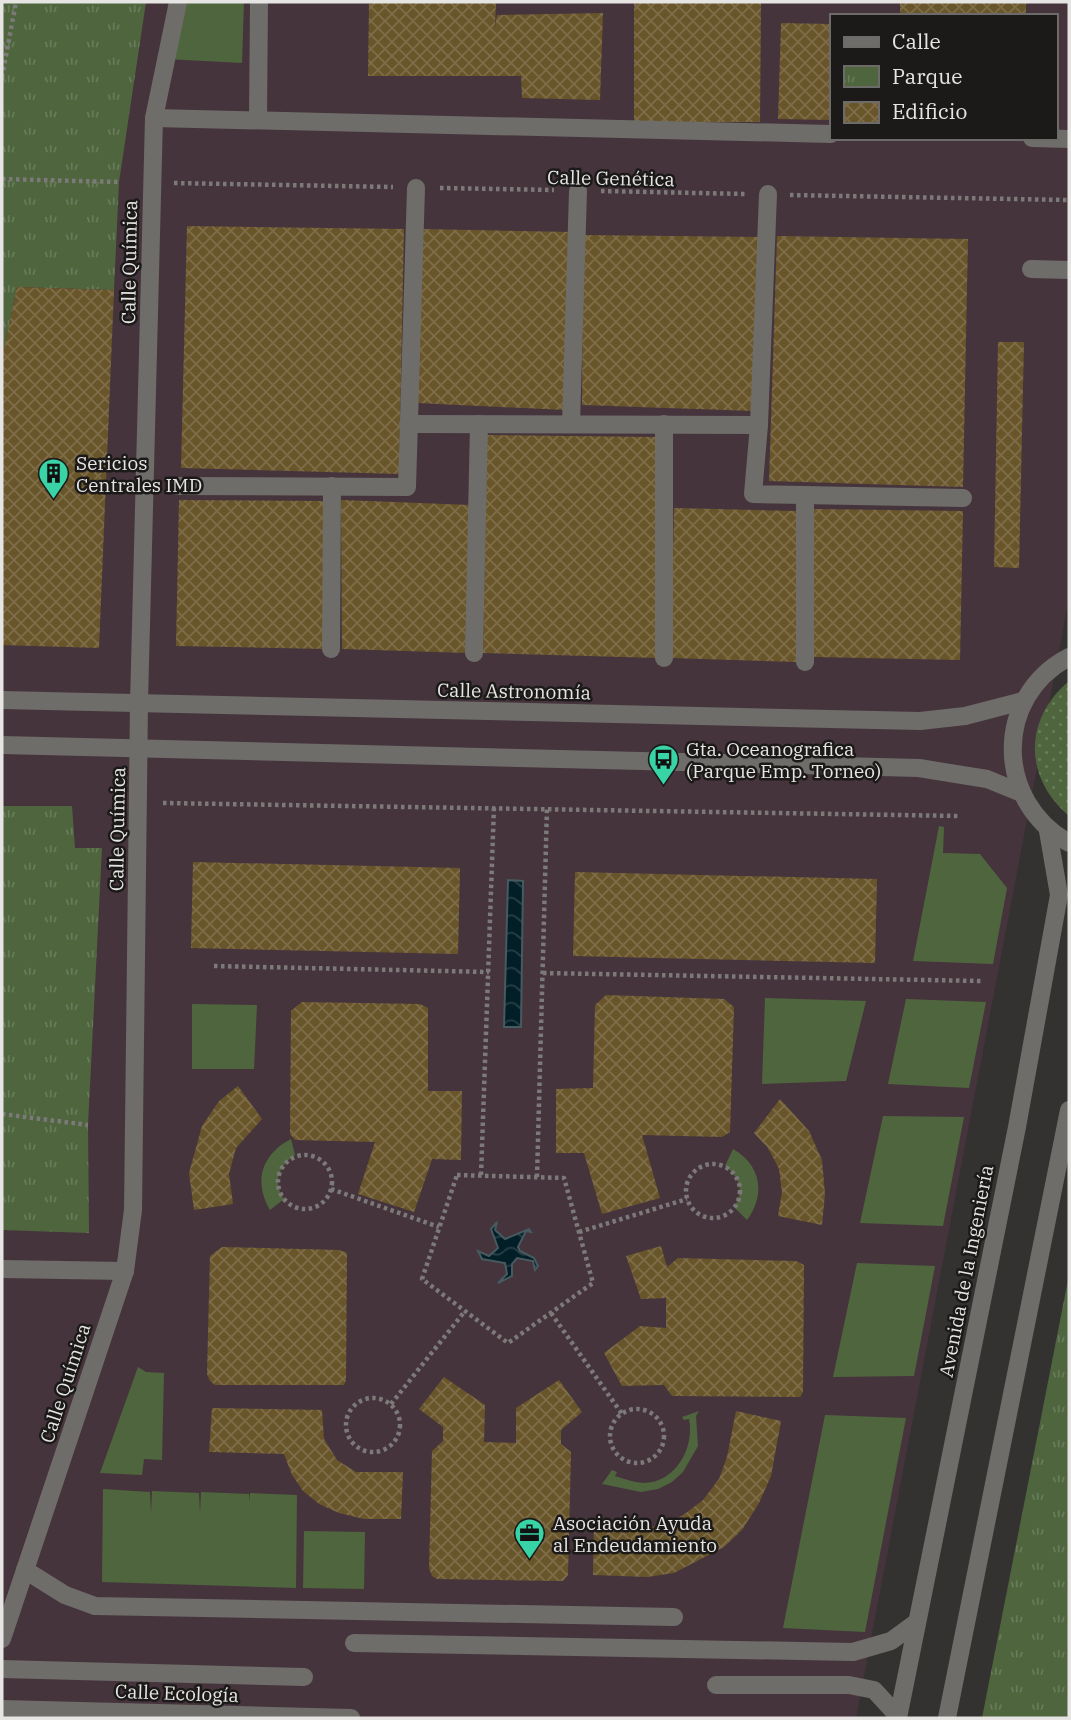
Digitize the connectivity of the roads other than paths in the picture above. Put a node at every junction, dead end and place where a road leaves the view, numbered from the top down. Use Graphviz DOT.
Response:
graph roads {
  1 [pos="178,2"];
  2 [pos="259,2"];
  3 [pos="154,118"];
  4 [pos="258,120"];
  5 [pos="830,134"];
  6 [pos="416,188"];
  7 [pos="579,191"];
  8 [pos="768,194"];
  9 [pos="1031,269"];
  10 [pos="1069,270"];
  11 [pos="408,424"];
  12 [pos="480,424"];
  13 [pos="571,424"];
  14 [pos="664,424"];
  15 [pos="759,425"];
  16 [pos="176,486"];
  17 [pos="332,486"];
  18 [pos="805,495"];
  19 [pos="963,498"];
  20 [pos="331,649"];
  21 [pos="474,653"];
  22 [pos="1069,657"];
  23 [pos="664,658"];
  24 [pos="805,662"];
  25 [pos="2,700"];
  26 [pos="1023,701"];
  27 [pos="139,703"];
  28 [pos="2,745"];
  29 [pos="139,747"];
  30 [pos="1020,792"];
  31 [pos="1048,831"];
  32 [pos="1069,843"];
  33 [pos="1069,1110"];
  34 [pos="2,1269"];
  35 [pos="125,1271"];
  36 [pos="25,1570"];
  37 [pos="674,1617"];
  38 [pos="917,1622"];
  39 [pos="2,1639"];
  40 [pos="354,1643"];
  41 [pos="2,1669"];
  42 [pos="304,1677"];
  43 [pos="716,1685"];
  44 [pos="2,1709"];
  45 [pos="898,1717"];
  46 [pos="351,1718"];
  47 [pos="947,1718"];
  1 -- 3 [label="street, Calle Química"];
  2 -- 4 [label="street"];
  3 -- 4 [label="street"];
  3 -- 27 [label="street, Calle Química"];
  4 -- 5 [label="street"];
  6 -- 11 [label="street"];
  7 -- 13 [label="street"];
  8 -- 15 [label="street"];
  9 -- 10 [label="street"];
  11 -- 12 [label="street"];
  11 -- 17 [label="street"];
  12 -- 13 [label="street"];
  12 -- 21 [label="street"];
  13 -- 14 [label="street"];
  14 -- 15 [label="street"];
  14 -- 23 [label="street"];
  15 -- 18 [label="street"];
  16 -- 17 [label="street"];
  17 -- 20 [label="street"];
  18 -- 19 [label="street"];
  18 -- 24 [label="street"];
  22 -- 26 [label="street"];
  25 -- 27 [label="street, Calle Astronomía"];
  26 -- 27 [label="street, Calle Astronomía"];
  26 -- 30 [label="street"];
  27 -- 29 [label="street, Calle Química"];
  28 -- 29 [label="street"];
  29 -- 30 [label="street"];
  29 -- 35 [label="street, Calle Química"];
  30 -- 31 [label="street"];
  31 -- 32 [label="street"];
  31 -- 38 [label="street, Avenida de la Ingeniería"];
  33 -- 47 [label="street"];
  34 -- 35 [label="street"];
  35 -- 36 [label="street, Calle Química"];
  36 -- 37 [label="street"];
  36 -- 39 [label="street, Calle Química"];
  38 -- 40 [label="street"];
  38 -- 45 [label="street, Avenida de la Ingeniería"];
  41 -- 42 [label="street"];
  43 -- 45 [label="street"];
  44 -- 46 [label="street, Calle Ecología"];
}
